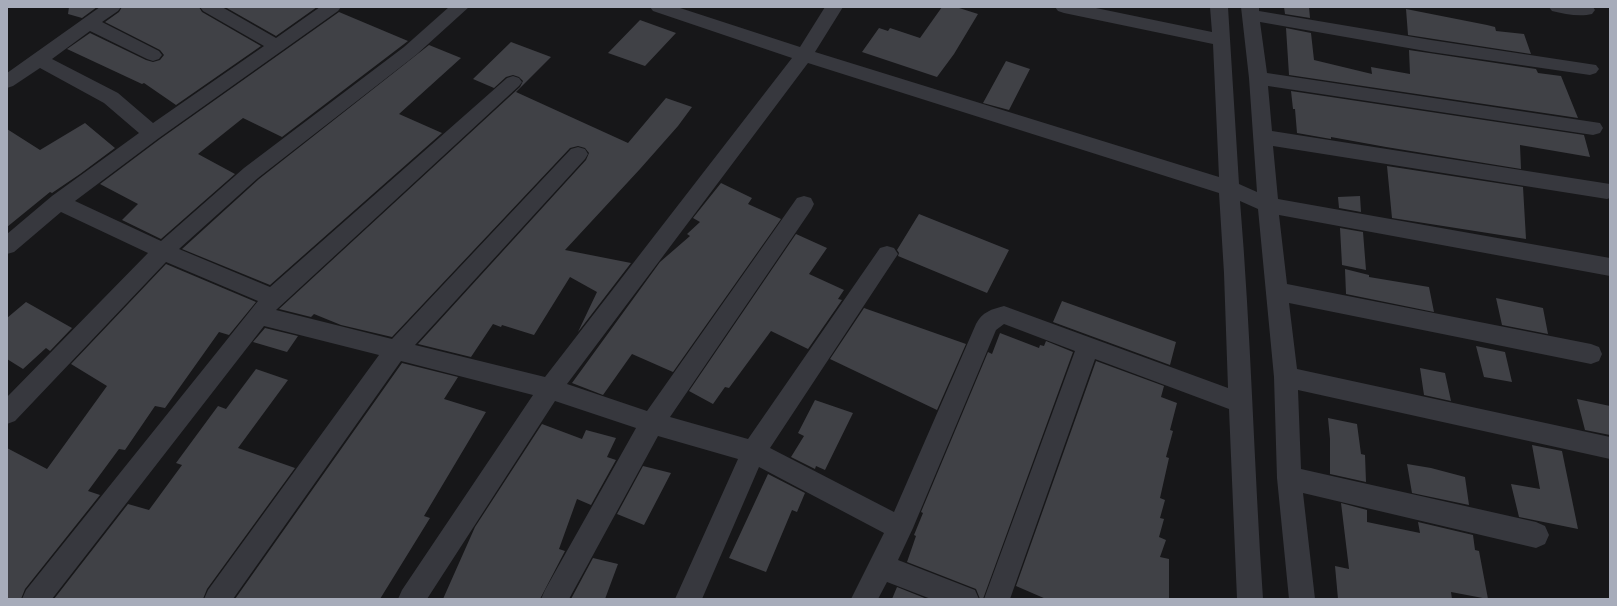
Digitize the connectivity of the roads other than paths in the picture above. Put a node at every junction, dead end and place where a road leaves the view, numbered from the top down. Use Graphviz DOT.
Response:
graph roads {
  1 [pos="112,7"];
  2 [pos="209,7"];
  3 [pos="332,7"];
  4 [pos="460,7"];
  5 [pos="659,7"];
  6 [pos="834,7"];
  7 [pos="1064,7"];
  8 [pos="1219,7"];
  9 [pos="1558,7"];
  10 [pos="1586,10"];
  11 [pos="1250,11"];
  12 [pos="89,23"];
  13 [pos="1221,40"];
  14 [pos="276,46"];
  15 [pos="804,55"];
  16 [pos="153,56"];
  17 [pos="38,59"];
  18 [pos="1590,69"];
  19 [pos="1258,78"];
  20 [pos="7,82"];
  21 [pos="514,82"];
  22 [pos="1593,128"];
  23 [pos="152,133"];
  24 [pos="1263,137"];
  25 [pos="578,154"];
  26 [pos="1229,188"];
  27 [pos="1607,191"];
  28 [pos="59,202"];
  29 [pos="804,204"];
  30 [pos="1268,205"];
  31 [pos="7,246"];
  32 [pos="163,250"];
  33 [pos="887,254"];
  34 [pos="1610,267"];
  35 [pos="1276,291"];
  36 [pos="266,306"];
  37 [pos="1088,347"];
  38 [pos="396,350"];
  39 [pos="1591,354"];
  40 [pos="1286,377"];
  41 [pos="550,389"];
  42 [pos="1241,403"];
  43 [pos="7,413"];
  44 [pos="652,423"];
  45 [pos="1610,448"];
  46 [pos="753,452"];
  47 [pos="1289,478"];
  48 [pos="900,528"];
  49 [pos="1536,535"];
  50 [pos="880,566"];
  51 [pos="35,599"];
  52 [pos="217,599"];
  53 [pos="411,599"];
  54 [pos="554,599"];
  55 [pos="688,599"];
  56 [pos="864,599"];
  57 [pos="966,599"];
  58 [pos="997,599"];
  59 [pos="1250,599"];
  60 [pos="1302,599"];
  1 -- 12 [label="street"];
  2 -- 14 [label="street"];
  3 -- 14 [label="street"];
  4 -- 32 [label="street"];
  5 -- 15 [label="street"];
  6 -- 15 [label="street"];
  7 -- 13 [label="street"];
  8 -- 13 [label="street"];
  9 -- 10 [label="street"];
  11 -- 18 [label="street"];
  11 -- 19 [label="street"];
  12 -- 16 [label="street"];
  12 -- 17 [label="street"];
  13 -- 26 [label="street"];
  14 -- 23 [label="street"];
  15 -- 26 [label="street"];
  15 -- 41 [label="street"];
  17 -- 20 [label="street"];
  17 -- 23 [label="street"];
  19 -- 22 [label="street"];
  19 -- 24 [label="street"];
  21 -- 36 [label="street"];
  23 -- 28 [label="street"];
  24 -- 27 [label="street"];
  24 -- 30 [label="street"];
  25 -- 38 [label="street"];
  26 -- 30 [label="street"];
  26 -- 42 [label="street"];
  28 -- 31 [label="street"];
  28 -- 32 [label="street"];
  29 -- 44 [label="street"];
  30 -- 34 [label="street"];
  30 -- 35 [label="street"];
  32 -- 36 [label="street"];
  32 -- 43 [label="street"];
  33 -- 46 [label="street"];
  35 -- 39 [label="street"];
  35 -- 40 [label="street"];
  36 -- 38 [label="street"];
  36 -- 51 [label="street"];
  37 -- 42 [label="street"];
  37 -- 48 [label="street"];
  37 -- 58 [label="street"];
  38 -- 41 [label="street"];
  38 -- 52 [label="street"];
  40 -- 45 [label="street"];
  40 -- 47 [label="street"];
  41 -- 44 [label="street"];
  41 -- 53 [label="street"];
  42 -- 59 [label="street"];
  44 -- 46 [label="street"];
  44 -- 54 [label="street"];
  46 -- 48 [label="street"];
  46 -- 55 [label="street"];
  47 -- 49 [label="street"];
  47 -- 60 [label="street"];
  48 -- 50 [label="street"];
  50 -- 56 [label="street"];
  50 -- 57 [label="street"];
}
